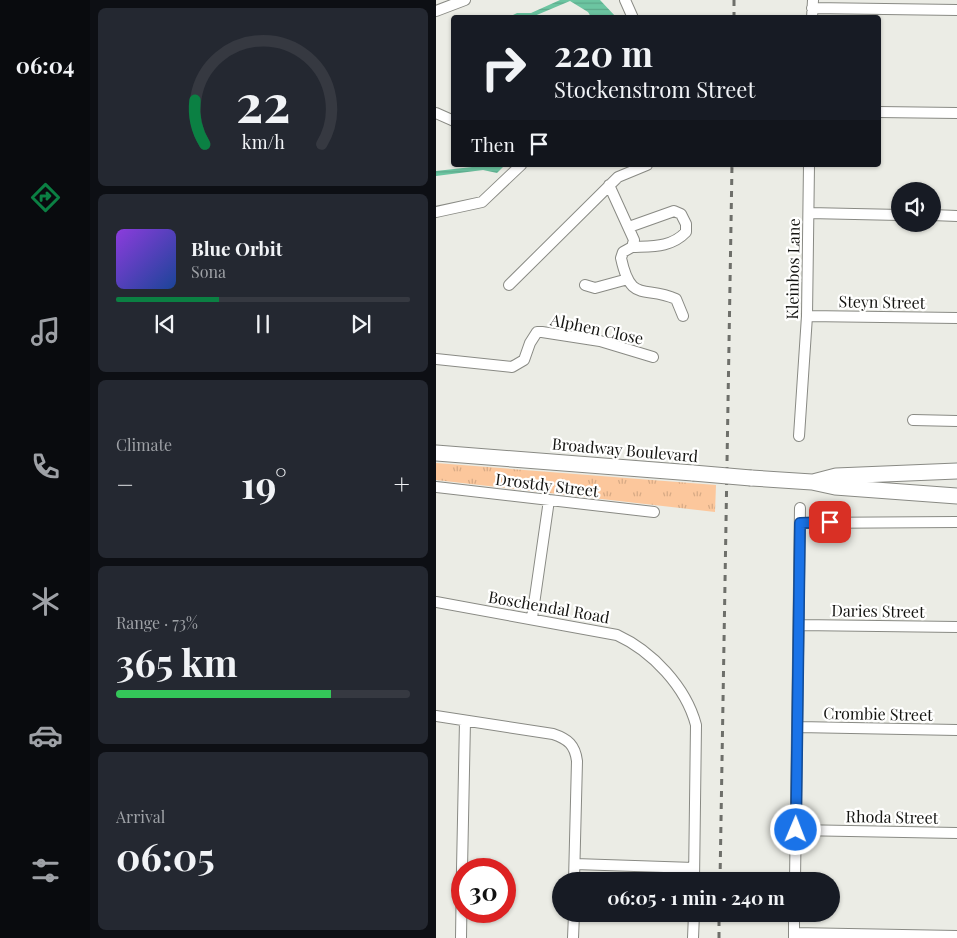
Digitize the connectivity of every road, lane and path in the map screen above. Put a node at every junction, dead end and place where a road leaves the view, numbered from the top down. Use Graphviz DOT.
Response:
graph roads {
  1 [pos="465,0"];
  2 [pos="625,0"];
  3 [pos="812,8"];
  4 [pos="957,10"];
  5 [pos="436,11"];
  6 [pos="632,15"];
  7 [pos="881,112"];
  8 [pos="436,113"];
  9 [pos="957,113"];
  10 [pos="451,120"];
  11 [pos="519,167"];
  12 [pos="642,167"];
  13 [pos="810,167"];
  14 [pos="610,185"];
  15 [pos="436,212"];
  16 [pos="809,213"];
  17 [pos="891,215"];
  18 [pos="941,215"];
  19 [pos="957,216"];
  20 [pos="629,227"];
  21 [pos="632,247"];
  22 [pos="628,279"];
  23 [pos="509,285"];
  24 [pos="585,285"];
  25 [pos="683,316"];
  26 [pos="807,316"];
  27 [pos="957,318"];
  28 [pos="653,357"];
  29 [pos="436,359"];
  30 [pos="913,420"];
  31 [pos="957,421"];
  32 [pos="799,436"];
  33 [pos="436,453"];
  34 [pos="957,471"];
  35 [pos="812,482"];
  36 [pos="436,487"];
  37 [pos="957,496"];
  38 [pos="549,500"];
  39 [pos="800,508"];
  40 [pos="654,512"];
  41 [pos="957,522"];
  42 [pos="800,523"];
  43 [pos="436,602"];
  44 [pos="532,618"];
  45 [pos="799,625"];
  46 [pos="957,627"];
  47 [pos="436,716"];
  48 [pos="465,721"];
  49 [pos="798,727"];
  50 [pos="957,730"];
  51 [pos="796,830"];
  52 [pos="957,833"];
  53 [pos="462,858"];
  54 [pos="575,864"];
  55 [pos="694,868"];
  56 [pos="575,872"];
  57 [pos="694,872"];
  58 [pos="795,872"];
  59 [pos="574,922"];
  60 [pos="694,922"];
  61 [pos="794,922"];
  62 [pos="461,923"];
  63 [pos="794,936"];
  64 [pos="957,936"];
  65 [pos="461,938"];
  66 [pos="573,938"];
  67 [pos="693,938"];
  1 -- 5 [label="street"];
  2 -- 6 [label="street"];
  3 -- 4 [label="street"];
  7 -- 9 [label="street"];
  8 -- 10 [label="street"];
  11 -- 15 [label="street"];
  12 -- 14 [label="street"];
  13 -- 16 [label="street, Kleinbos Lane"];
  14 -- 20 [label="street"];
  14 -- 23 [label="street"];
  16 -- 17 [label="street"];
  16 -- 26 [label="street, Kleinbos Lane"];
  18 -- 19 [label="street"];
  20 -- 21 [label="street"];
  20 -- 21 [label="street"];
  21 -- 22 [label="street"];
  22 -- 24 [label="street"];
  22 -- 25 [label="street"];
  26 -- 27 [label="street, Steyn Street"];
  26 -- 32 [label="street, Kleinbos Lane"];
  28 -- 29 [label="street, Alphen Close"];
  30 -- 31 [label="street"];
  33 -- 35 [label="main road, Broadway Boulevard, bridge"];
  34 -- 35 [label="main road, Broadway Boulevard"];
  35 -- 37 [label="main road, Broadway Boulevard"];
  36 -- 38 [label="street, Drostdy Street"];
  38 -- 40 [label="street, Drostdy Street"];
  38 -- 44 [label="street"];
  39 -- 42 [label="street"];
  41 -- 42 [label="street"];
  42 -- 45 [label="street"];
  43 -- 44 [label="street, Boschendal Road"];
  44 -- 55 [label="street, Boschendal Road"];
  45 -- 46 [label="street, Daries Street"];
  45 -- 49 [label="street"];
  47 -- 48 [label="street"];
  48 -- 53 [label="street"];
  48 -- 54 [label="street"];
  49 -- 50 [label="street, Crombie Street"];
  49 -- 51 [label="street"];
  51 -- 52 [label="street, Rhoda Street"];
  51 -- 58 [label="street"];
  54 -- 55 [label="street"];
  54 -- 56 [label="street"];
  55 -- 57 [label="street, Boschendal Road"];
  59 -- 66 [label="street"];
  60 -- 67 [label="street"];
  61 -- 63 [label="street"];
  62 -- 65 [label="street"];
  63 -- 64 [label="street"];
}
